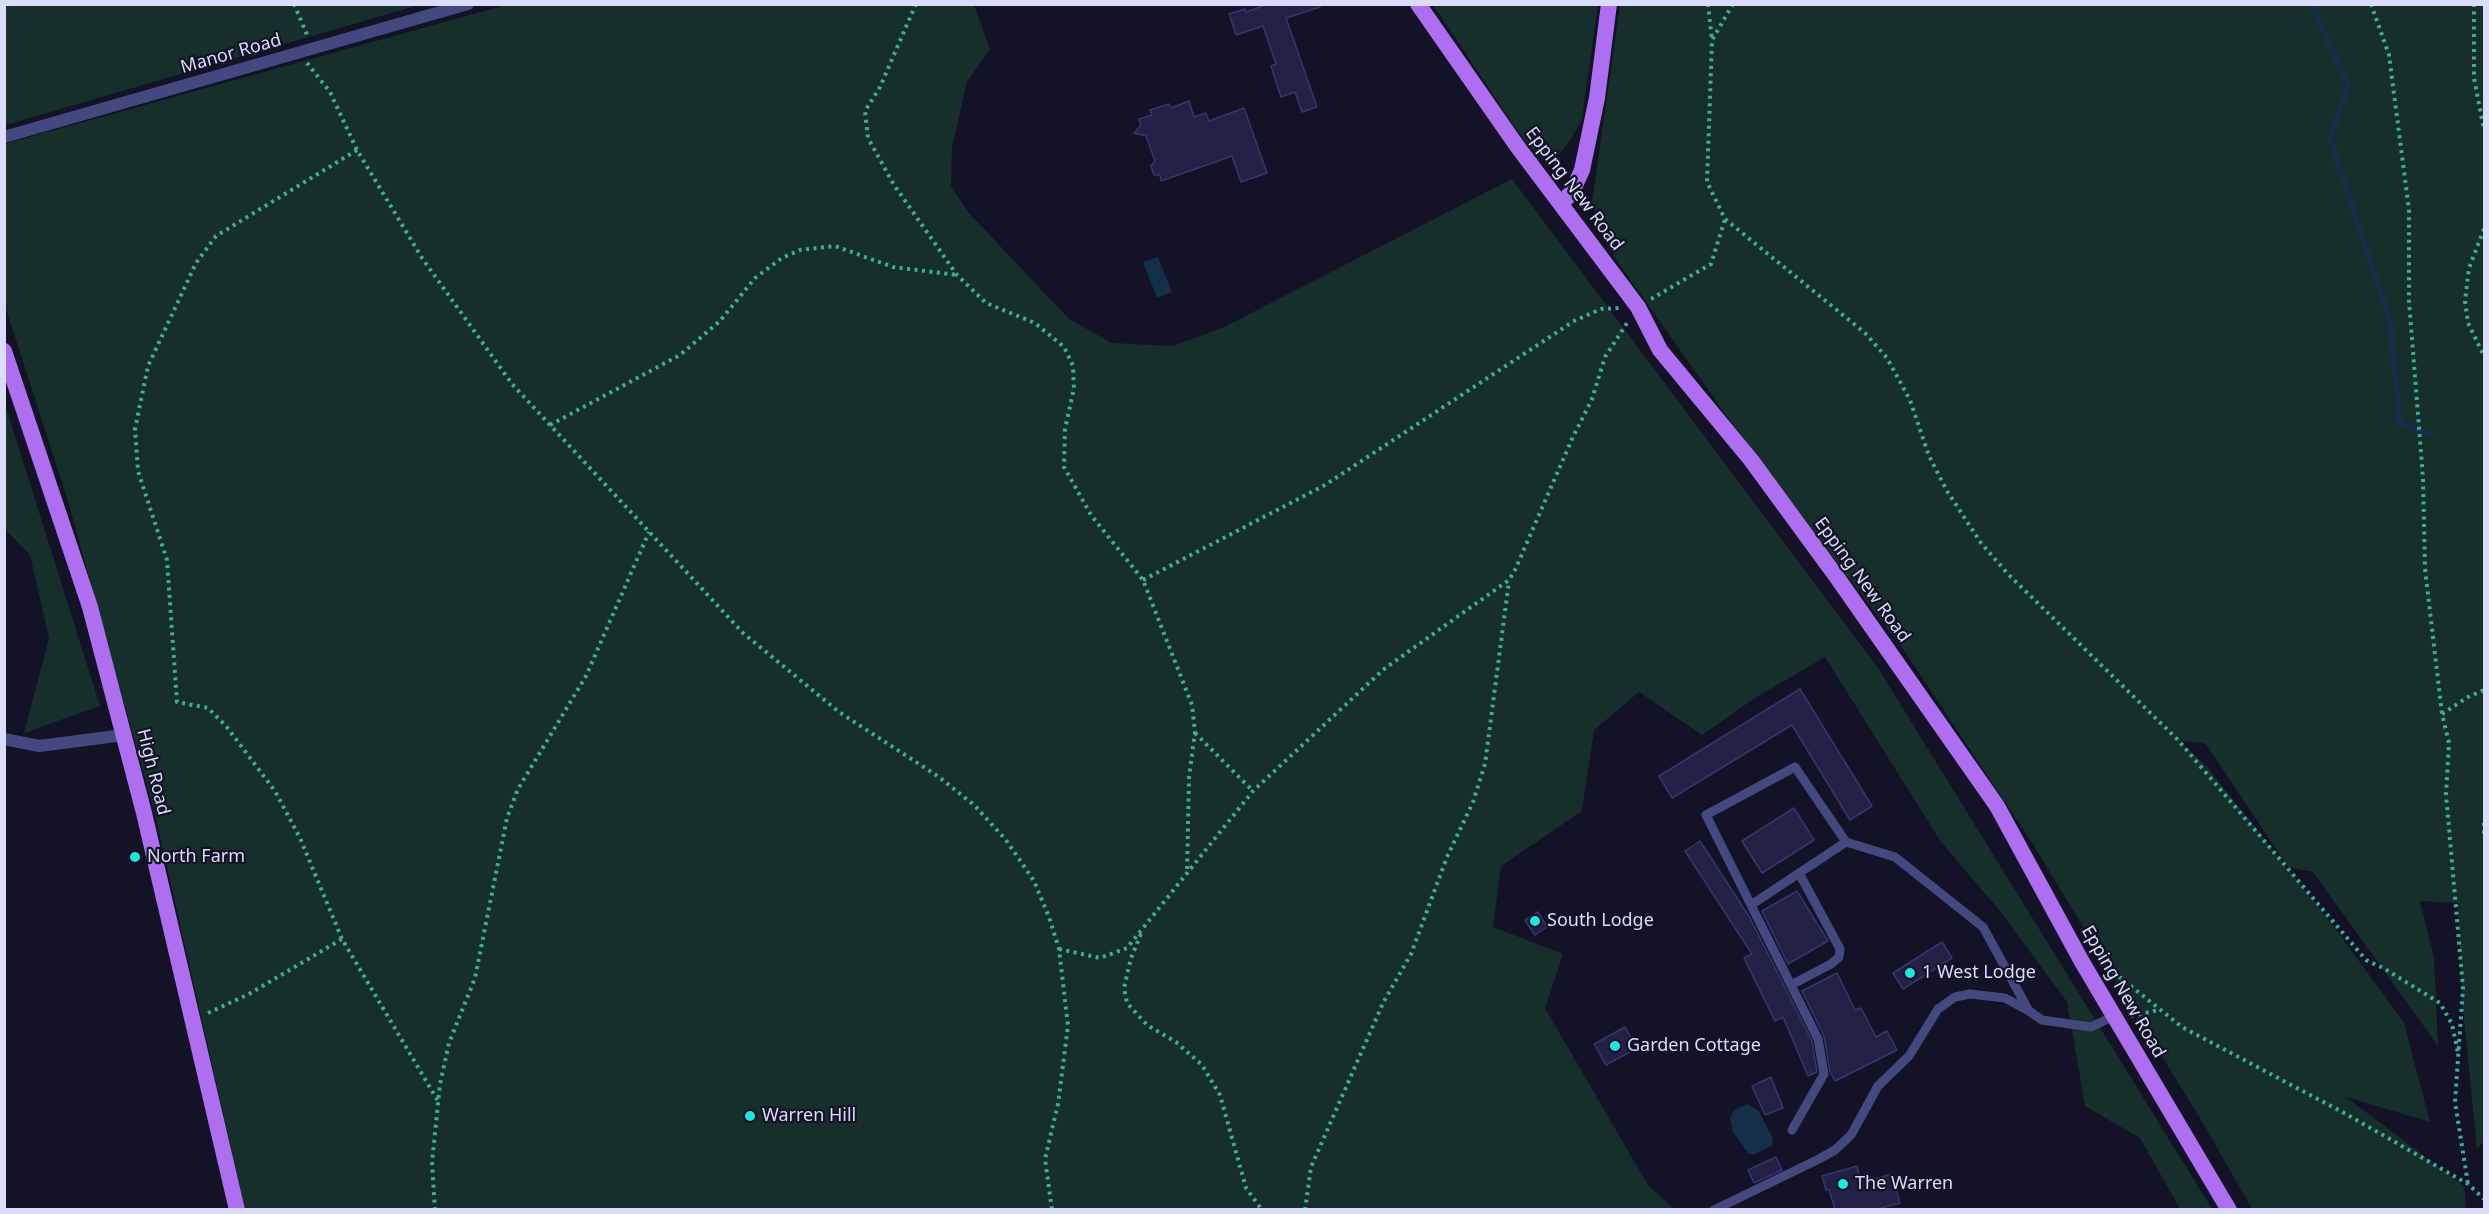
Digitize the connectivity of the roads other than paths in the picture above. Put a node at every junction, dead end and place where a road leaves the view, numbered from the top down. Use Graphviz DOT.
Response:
graph roads {
  1 [pos="468,4"];
  2 [pos="1418,4"];
  3 [pos="1609,4"];
  4 [pos="4,137"];
  5 [pos="1561,204"];
  6 [pos="4,351"];
  7 [pos="124,735"];
  8 [pos="4,739"];
  9 [pos="1846,842"];
  10 [pos="1799,873"];
  11 [pos="1751,905"];
  12 [pos="1791,985"];
  13 [pos="2029,1011"];
  14 [pos="2115,1018"];
  15 [pos="1792,1130"];
  16 [pos="237,1209"];
  17 [pos="1714,1209"];
  18 [pos="2229,1209"];
  1 -- 4 [label="street, Manor Road"];
  2 -- 5 [label="main road, Epping New Road"];
  3 -- 5 [label="main road"];
  5 -- 14 [label="main road, Epping New Road"];
  6 -- 7 [label="main road, High Road"];
  7 -- 8 [label="street"];
  7 -- 16 [label="main road, High Road"];
  9 -- 10 [label="lane"];
  9 -- 11 [label="lane"];
  9 -- 13 [label="lane"];
  10 -- 11 [label="lane"];
  10 -- 12 [label="lane"];
  11 -- 12 [label="lane"];
  12 -- 15 [label="lane"];
  13 -- 14 [label="lane"];
  13 -- 17 [label="lane"];
  14 -- 18 [label="main road, Epping New Road"];
}
